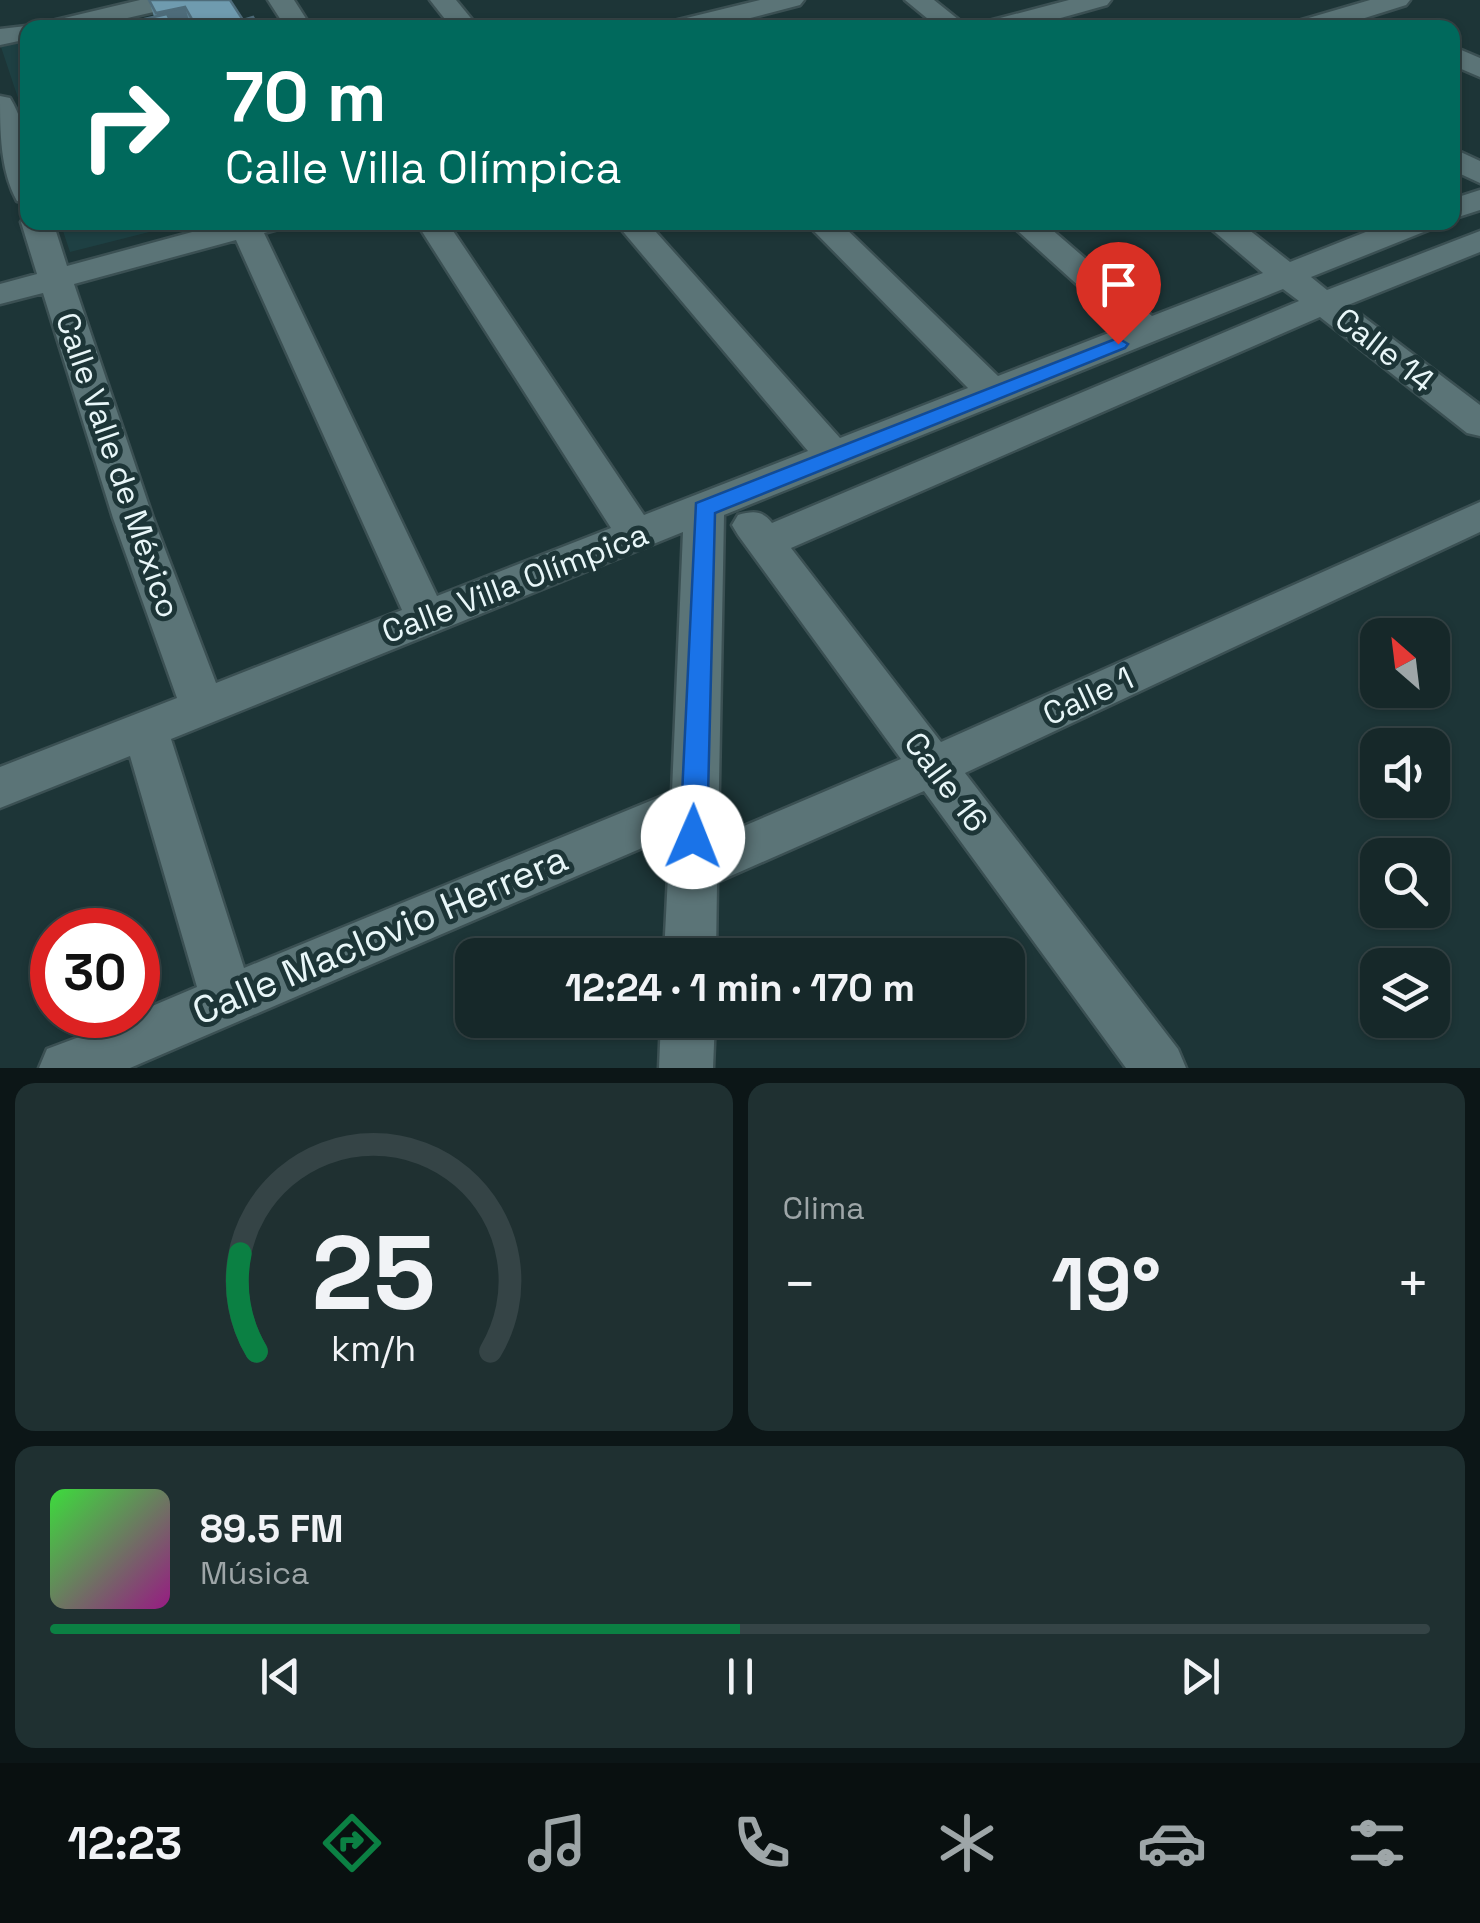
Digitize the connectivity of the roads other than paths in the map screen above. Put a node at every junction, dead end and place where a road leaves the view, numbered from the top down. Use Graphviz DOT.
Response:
graph roads {
  1 [pos="175,0"];
  2 [pos="479,0"];
  3 [pos="790,0"];
  4 [pos="918,0"];
  5 [pos="1098,0"];
  6 [pos="1396,0"];
  7 [pos="1368,8"];
  8 [pos="452,11"];
  9 [pos="83,20"];
  10 [pos="710,20"];
  11 [pos="945,20"];
  12 [pos="1024,20"];
  13 [pos="1330,20"];
  14 [pos="1389,20"];
  15 [pos="0,104"];
  16 [pos="20,168"];
  17 [pos="40,230"];
  18 [pos="237,230"];
  19 [pos="258,230"];
  20 [pos="436,230"];
  21 [pos="637,230"];
  22 [pos="828,230"];
  23 [pos="1032,230"];
  24 [pos="1229,230"];
  25 [pos="1401,230"];
  26 [pos="1480,241"];
  27 [pos="1290,276"];
  28 [pos="55,279"];
  29 [pos="0,294"];
  30 [pos="1324,303"];
  31 [pos="1149,331"];
  32 [pos="995,394"];
  33 [pos="1480,424"];
  34 [pos="834,456"];
  35 [pos="717,503"];
  36 [pos="1480,516"];
  37 [pos="636,536"];
  38 [pos="766,542"];
  39 [pos="426,617"];
  40 [pos="202,706"];
  41 [pos="145,730"];
  42 [pos="934,766"];
  43 [pos="0,788"];
  44 [pos="693,804"];
  45 [pos="694,870"];
  46 [pos="691,938"];
  47 [pos="227,999"];
  48 [pos="687,1038"];
  49 [pos="66,1068"];
  50 [pos="686,1068"];
  51 [pos="1159,1068"];
  1 -- 9 [label="street"];
  2 -- 8 [label="street"];
  3 -- 10 [label="street"];
  4 -- 11 [label="street"];
  5 -- 12 [label="street"];
  6 -- 7 [label="street"];
  7 -- 13 [label="street"];
  7 -- 14 [label="street"];
  15 -- 16 [label="street"];
  17 -- 28 [label="street, Calle Valle de México"];
  18 -- 28 [label="street"];
  19 -- 39 [label="street"];
  20 -- 37 [label="street"];
  21 -- 34 [label="street"];
  22 -- 32 [label="street"];
  23 -- 31 [label="street"];
  24 -- 27 [label="street, Calle 14"];
  25 -- 27 [label="street, Calle Villa Olímpica"];
  26 -- 30 [label="street"];
  27 -- 30 [label="street, Calle 14"];
  27 -- 31 [label="street, Calle Villa Olímpica"];
  28 -- 29 [label="street"];
  28 -- 40 [label="street, Calle Valle de México"];
  30 -- 33 [label="street, Calle 14"];
  30 -- 38 [label="street"];
  31 -- 32 [label="street, Calle Villa Olímpica"];
  32 -- 34 [label="street, Calle Villa Olímpica"];
  34 -- 35 [label="street, Calle Villa Olímpica"];
  35 -- 37 [label="street, Calle Villa Olímpica"];
  35 -- 38 [label="street, Calle 16"];
  35 -- 44 [label="street"];
  36 -- 42 [label="street, Calle 1"];
  37 -- 39 [label="street, Calle Villa Olímpica"];
  38 -- 42 [label="street, Calle 16"];
  39 -- 40 [label="street, Calle Villa Olímpica"];
  40 -- 41 [label="street, Calle Villa Olímpica"];
  41 -- 43 [label="street, Calle Villa Olímpica"];
  41 -- 47 [label="street"];
  42 -- 45 [label="street, Calle 1"];
  42 -- 51 [label="street, Calle 16"];
  44 -- 45 [label="street"];
  44 -- 47 [label="street, Calle Maclovio Herrera"];
  45 -- 46 [label="street"];
  47 -- 49 [label="street, Calle Maclovio Herrera"];
  48 -- 50 [label="street"];
}
